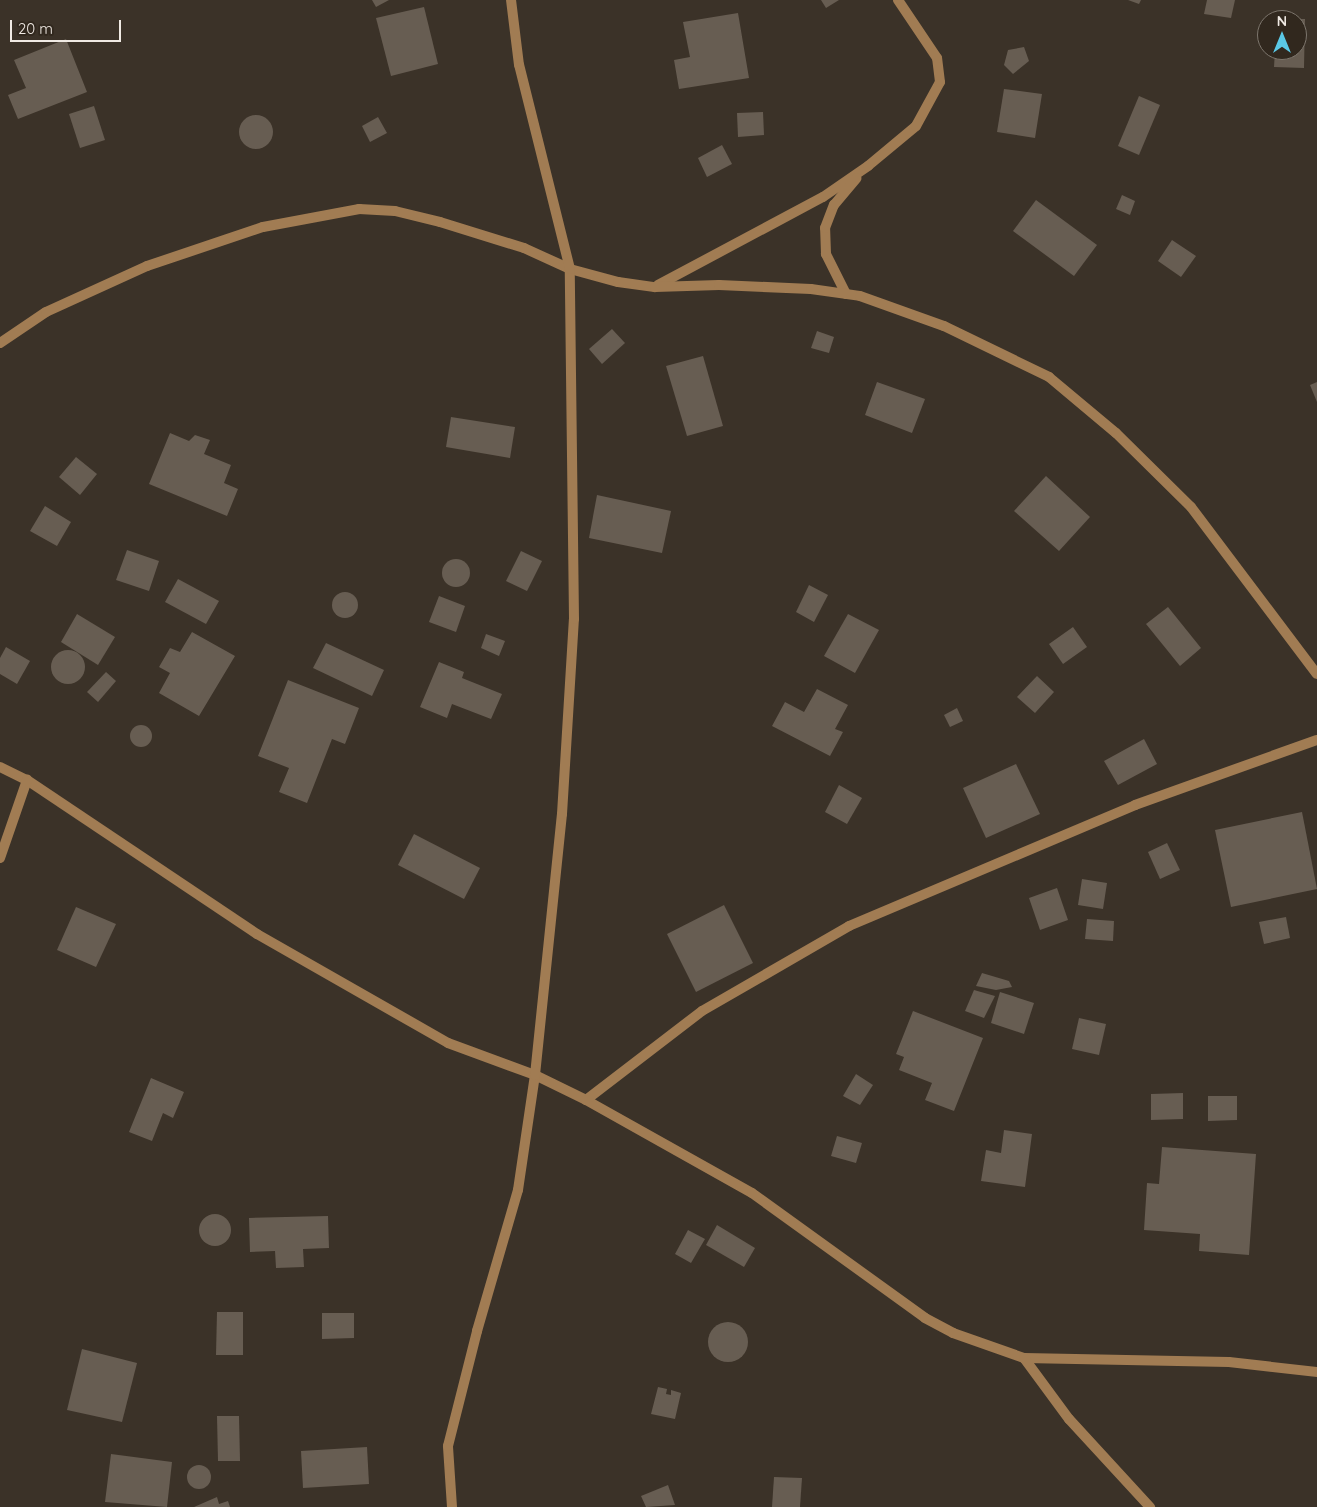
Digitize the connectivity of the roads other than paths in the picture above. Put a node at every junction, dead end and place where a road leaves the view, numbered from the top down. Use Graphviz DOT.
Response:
graph roads {
  1 [pos="511,0"];
  2 [pos="898,0"];
  3 [pos="868,166"];
  4 [pos="570,269"];
  5 [pos="655,287"];
  6 [pos="846,294"];
  7 [pos="0,343"];
  8 [pos="1317,674"];
  9 [pos="1317,740"];
  10 [pos="0,766"];
  11 [pos="27,780"];
  12 [pos="0,858"];
  13 [pos="535,1075"];
  14 [pos="586,1100"];
  15 [pos="1024,1358"];
  16 [pos="1317,1372"];
  17 [pos="452,1507"];
  18 [pos="1150,1507"];
  1 -- 4 [label="street"];
  2 -- 3 [label="street"];
  3 -- 5 [label="street"];
  3 -- 6 [label="street"];
  4 -- 5 [label="street"];
  4 -- 7 [label="street"];
  4 -- 13 [label="street"];
  5 -- 6 [label="street"];
  6 -- 8 [label="street"];
  9 -- 14 [label="street"];
  10 -- 11 [label="street"];
  11 -- 12 [label="street"];
  11 -- 13 [label="street"];
  13 -- 14 [label="street"];
  13 -- 17 [label="street"];
  14 -- 15 [label="street"];
  15 -- 16 [label="street"];
  15 -- 18 [label="street"];
}
